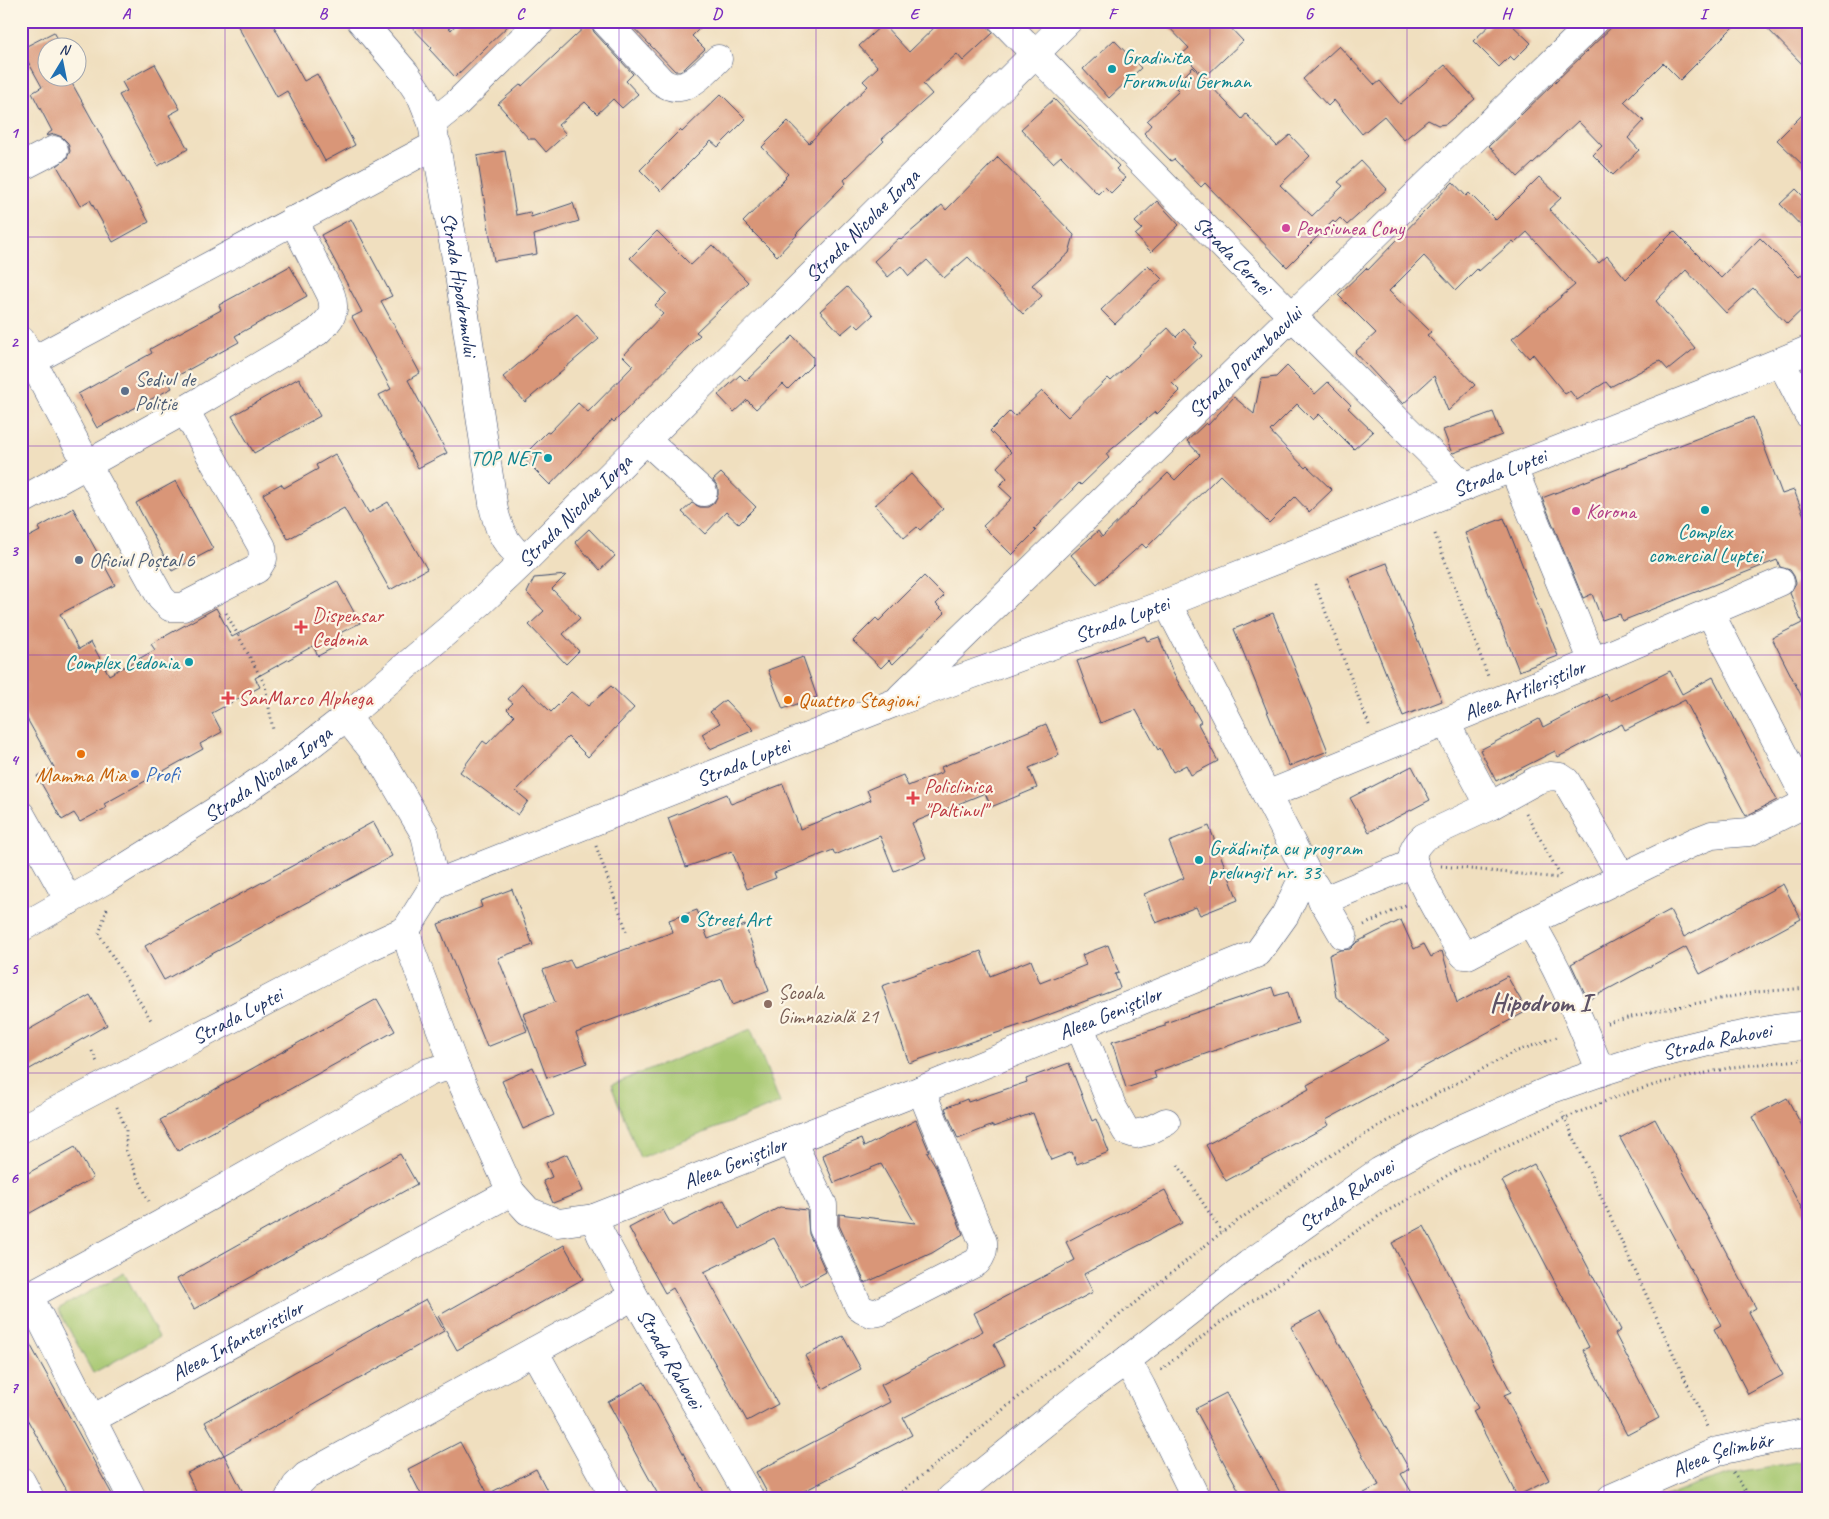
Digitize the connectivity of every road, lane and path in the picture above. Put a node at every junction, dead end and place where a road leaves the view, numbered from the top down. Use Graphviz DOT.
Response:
graph roads {
  1 [pos="362,21"];
  2 [pos="541,21"];
  3 [pos="605,21"];
  4 [pos="1003,21"];
  5 [pos="1068,21"];
  6 [pos="1595,21"];
  7 [pos="1034,55"];
  8 [pos="718,59"];
  9 [pos="435,134"];
  10 [pos="54,150"];
  11 [pos="21,167"];
  12 [pos="293,220"];
  13 [pos="1292,316"];
  14 [pos="27,350"];
  15 [pos="1808,350"];
  16 [pos="1781,362"];
  17 [pos="185,410"];
  18 [pos="1808,414"];
  19 [pos="646,440"];
  20 [pos="87,464"];
  21 [pos="1513,468"];
  22 [pos="1465,486"];
  23 [pos="703,492"];
  24 [pos="21,501"];
  25 [pos="1435,534"];
  26 [pos="525,560"];
  27 [pos="1780,582"];
  28 [pos="1315,584"];
  29 [pos="215,592"];
  30 [pos="1167,603"];
  31 [pos="1710,613"];
  32 [pos="1593,662"];
  33 [pos="1498,701"];
  34 [pos="894,703"];
  35 [pos="346,717"];
  36 [pos="1447,722"];
  37 [pos="273,730"];
  38 [pos="1379,749"];
  39 [pos="1515,793"];
  40 [pos="1267,795"];
  41 [pos="1808,802"];
  42 [pos="1490,806"];
  43 [pos="21,815"];
  44 [pos="594,838"];
  45 [pos="1414,863"];
  46 [pos="1306,871"];
  47 [pos="1568,874"];
  48 [pos="1621,876"];
  49 [pos="1560,878"];
  50 [pos="435,884"];
  51 [pos="97,885"];
  52 [pos="1429,894"];
  53 [pos="69,900"];
  54 [pos="1322,901"];
  55 [pos="1530,922"];
  56 [pos="21,928"];
  57 [pos="406,930"];
  58 [pos="627,932"];
  59 [pos="1343,935"];
  60 [pos="151,1020"];
  61 [pos="1808,1025"];
  62 [pos="1080,1027"];
  63 [pos="92,1051"];
  64 [pos="1808,1059"];
  65 [pos="454,1064"];
  66 [pos="1601,1072"];
  67 [pos="107,1084"];
  68 [pos="1552,1089"];
  69 [pos="921,1090"];
  70 [pos="1565,1118"];
  71 [pos="1166,1122"];
  72 [pos="21,1130"];
  73 [pos="794,1140"];
  74 [pos="1178,1165"];
  75 [pos="511,1192"];
  76 [pos="594,1218"];
  77 [pos="161,1224"];
  78 [pos="1222,1232"];
  79 [pos="634,1296"];
  80 [pos="25,1298"];
  81 [pos="534,1351"];
  82 [pos="1127,1360"];
  83 [pos="1141,1386"];
  84 [pos="92,1419"];
  85 [pos="1808,1432"];
  86 [pos="1718,1451"];
  87 [pos="21,1481"];
  88 [pos="30,1498"];
  89 [pos="132,1498"];
  90 [pos="289,1498"];
  91 [pos="615,1498"];
  92 [pos="750,1498"];
  93 [pos="951,1498"];
  94 [pos="1196,1498"];
  95 [pos="1611,1498"];
  1 -- 9 [label="street, Strada Hipodromului"];
  2 -- 9 [label="street"];
  3 -- 8 [label="street"];
  4 -- 7 [label="street, Strada Cernei"];
  5 -- 7 [label="street, Strada Nicolae Iorga"];
  6 -- 13 [label="street, Strada Porumbacului"];
  7 -- 13 [label="street, Strada Cernei"];
  7 -- 19 [label="street, Strada Nicolae Iorga"];
  9 -- 12 [label="street"];
  9 -- 26 [label="street, Strada Hipodromului"];
  10 -- 11 [label="street"];
  12 -- 14 [label="street"];
  12 -- 17 [label="street"];
  13 -- 22 [label="street, Strada Cernei"];
  13 -- 34 [label="street, Strada Porumbacului"];
  14 -- 20 [label="street"];
  15 -- 16 [label="street, Strada Luptei"];
  16 -- 18 [label="street"];
  16 -- 21 [label="street, Strada Luptei"];
  17 -- 20 [label="street"];
  17 -- 29 [label="street"];
  19 -- 23 [label="street"];
  19 -- 26 [label="street, Strada Nicolae Iorga"];
  20 -- 24 [label="street"];
  20 -- 29 [label="street"];
  21 -- 22 [label="street, Strada Luptei"];
  21 -- 32 [label="street"];
  22 -- 30 [label="street, Strada Luptei"];
  25 -- 33 [label="path"];
  26 -- 35 [label="street, Strada Nicolae Iorga"];
  27 -- 31 [label="street, Aleea Artileriștilor"];
  28 -- 38 [label="path"];
  29 -- 37 [label="path"];
  30 -- 34 [label="street, Strada Luptei"];
  30 -- 40 [label="street"];
  31 -- 32 [label="street, Aleea Artileriștilor"];
  31 -- 41 [label="street"];
  32 -- 33 [label="street, Aleea Artileriștilor"];
  33 -- 36 [label="street, Aleea Artileriștilor"];
  34 -- 50 [label="street, Strada Luptei"];
  35 -- 50 [label="street"];
  35 -- 51 [label="street, Strada Nicolae Iorga"];
  36 -- 38 [label="street, Aleea Artileriștilor"];
  36 -- 42 [label="street"];
  38 -- 40 [label="street, Aleea Artileriștilor"];
  39 -- 42 [label="street"];
  39 -- 48 [label="street"];
  39 -- 49 [label="path"];
  40 -- 46 [label="street"];
  41 -- 48 [label="street"];
  42 -- 45 [label="street"];
  43 -- 53 [label="street"];
  44 -- 58 [label="path"];
  45 -- 49 [label="path"];
  45 -- 52 [label="street"];
  45 -- 54 [label="street"];
  46 -- 54 [label="street"];
  46 -- 62 [label="street, Aleea Geniștilor"];
  47 -- 49 [label="path"];
  48 -- 55 [label="street"];
  50 -- 57 [label="street"];
  51 -- 53 [label="street, Strada Nicolae Iorga"];
  51 -- 60 [label="path"];
  52 -- 55 [label="street"];
  52 -- 59 [label="path"];
  53 -- 56 [label="street, Strada Nicolae Iorga"];
  54 -- 59 [label="street"];
  55 -- 66 [label="street"];
  57 -- 65 [label="street, Aleea Geniștilor"];
  57 -- 67 [label="street, Strada Luptei"];
  61 -- 66 [label="street, Strada Rahovei"];
  62 -- 69 [label="street, Aleea Geniștilor"];
  62 -- 71 [label="street"];
  63 -- 67 [label="path"];
  64 -- 70 [label="path"];
  65 -- 75 [label="street, Aleea Geniștilor"];
  65 -- 77 [label="street"];
  66 -- 68 [label="street, Strada Rahovei"];
  67 -- 72 [label="street, Strada Luptei"];
  67 -- 77 [label="path"];
  68 -- 70 [label="path"];
  68 -- 82 [label="street, Strada Rahovei"];
  69 -- 73 [label="street, Aleea Geniștilor"];
  69 -- 73 [label="street"];
  70 -- 83 [label="path"];
  70 -- 86 [label="path"];
  73 -- 76 [label="street, Aleea Geniștilor"];
  74 -- 78 [label="path"];
  75 -- 76 [label="street, Aleea Geniștilor"];
  75 -- 84 [label="street, Aleea Infanteristilor"];
  76 -- 79 [label="street, Strada Rahovei"];
  77 -- 80 [label="street"];
  79 -- 81 [label="street"];
  79 -- 92 [label="street, Strada Rahovei"];
  80 -- 84 [label="street"];
  81 -- 90 [label="street"];
  81 -- 91 [label="street"];
  82 -- 83 [label="street"];
  82 -- 93 [label="street, Strada Rahovei"];
  83 -- 94 [label="street"];
  84 -- 89 [label="street"];
  85 -- 86 [label="street, Aleea Șelimbăr"];
  86 -- 95 [label="street, Aleea Șelimbăr"];
  87 -- 88 [label="street"];
}
